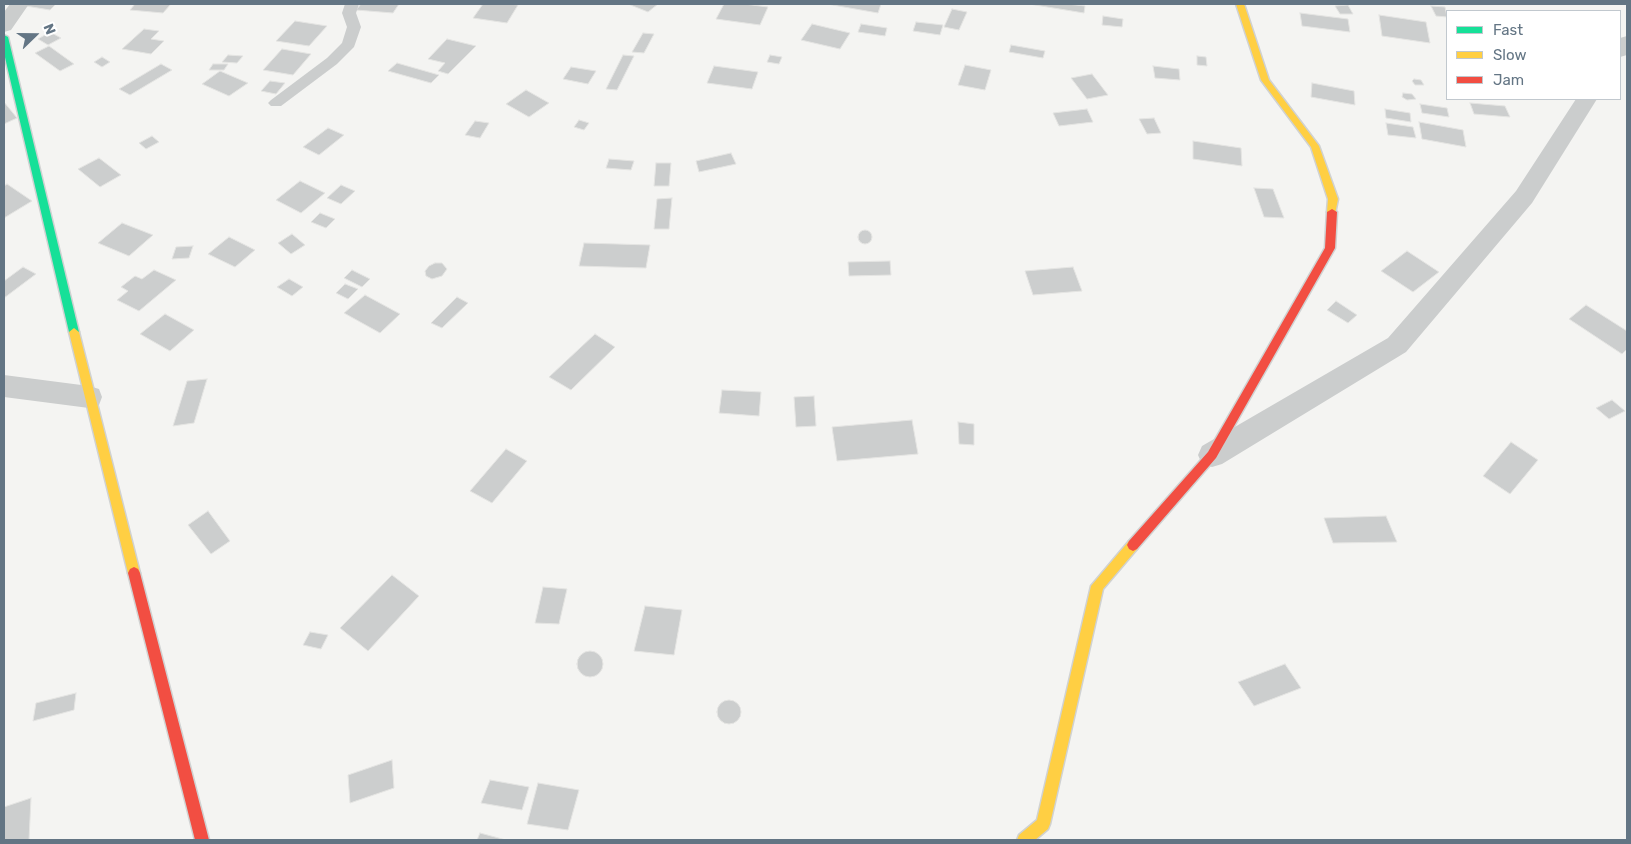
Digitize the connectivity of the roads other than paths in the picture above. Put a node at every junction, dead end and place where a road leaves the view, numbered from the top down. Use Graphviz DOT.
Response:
graph roads {
  1 [pos="19,4"];
  2 [pos="352,4"];
  3 [pos="1240,4"];
  4 [pos="4,26"];
  5 [pos="4,36"];
  6 [pos="1585,100"];
  7 [pos="276,103"];
  8 [pos="4,386"];
  9 [pos="89,397"];
  10 [pos="1212,455"];
  11 [pos="202,840"];
  12 [pos="1024,840"];
  1 -- 4 [label="street"];
  2 -- 7 [label="lane"];
  3 -- 10 [label="street"];
  5 -- 9 [label="street"];
  6 -- 10 [label="street"];
  8 -- 9 [label="street"];
  9 -- 11 [label="street"];
  10 -- 12 [label="street"];
}
